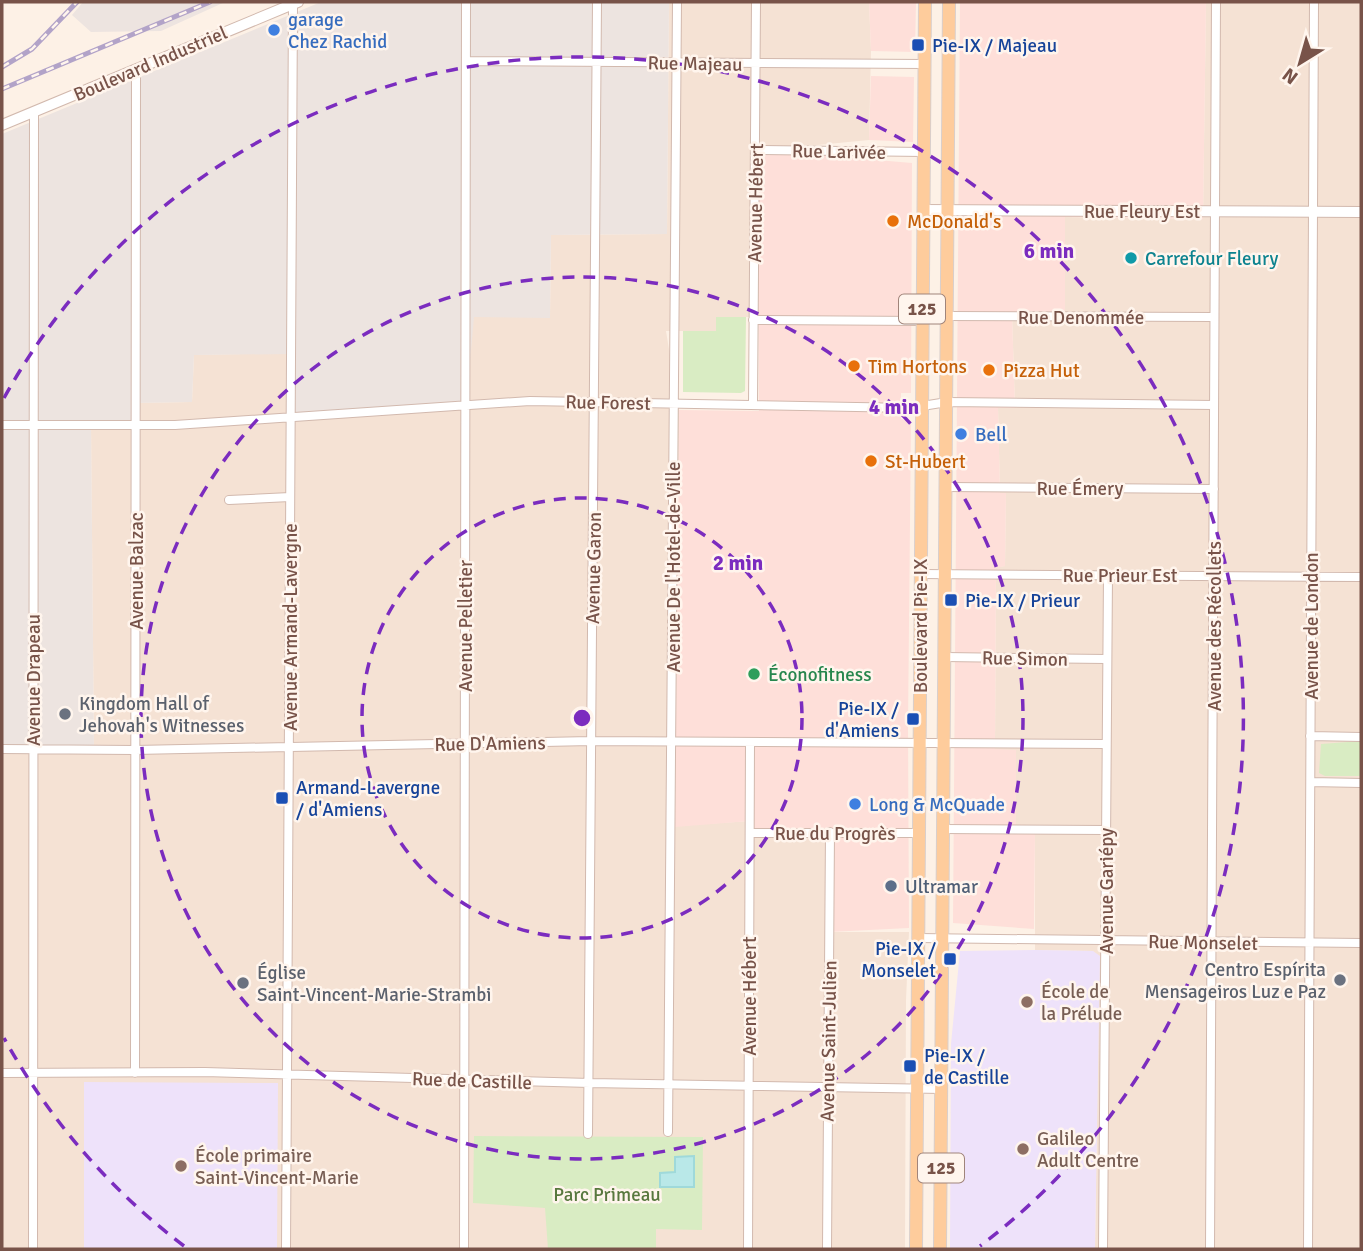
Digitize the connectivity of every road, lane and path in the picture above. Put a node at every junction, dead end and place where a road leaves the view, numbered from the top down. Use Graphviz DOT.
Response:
graph roads {
  1 [pos="466,2"];
  2 [pos="597,2"];
  3 [pos="677,2"];
  4 [pos="756,2"];
  5 [pos="925,2"];
  6 [pos="949,2"];
  7 [pos="1216,2"];
  8 [pos="1314,2"];
  9 [pos="295,3"];
  10 [pos="466,61"];
  11 [pos="596,61"];
  12 [pos="677,63"];
  13 [pos="756,64"];
  14 [pos="924,64"];
  15 [pos="136,69"];
  16 [pos="34,112"];
  17 [pos="2,125"];
  18 [pos="755,149"];
  19 [pos="924,152"];
  20 [pos="923,209"];
  21 [pos="948,210"];
  22 [pos="1214,212"];
  23 [pos="1313,212"];
  24 [pos="1361,212"];
  25 [pos="947,316"];
  26 [pos="1214,317"];
  27 [pos="753,320"];
  28 [pos="922,321"];
  29 [pos="594,401"];
  30 [pos="947,402"];
  31 [pos="674,403"];
  32 [pos="753,404"];
  33 [pos="1214,405"];
  34 [pos="466,406"];
  35 [pos="922,408"];
  36 [pos="291,416"];
  37 [pos="2,425"];
  38 [pos="34,425"];
  39 [pos="136,425"];
  40 [pos="946,487"];
  41 [pos="1214,489"];
  42 [pos="290,497"];
  43 [pos="229,500"];
  44 [pos="921,574"];
  45 [pos="945,575"];
  46 [pos="1108,575"];
  47 [pos="1214,576"];
  48 [pos="1311,576"];
  49 [pos="1361,577"];
  50 [pos="945,657"];
  51 [pos="1106,659"];
  52 [pos="1310,736"];
  53 [pos="1361,737"];
  54 [pos="591,741"];
  55 [pos="465,743"];
  56 [pos="671,743"];
  57 [pos="750,743"];
  58 [pos="944,743"];
  59 [pos="919,744"];
  60 [pos="1105,744"];
  61 [pos="289,746"];
  62 [pos="2,749"];
  63 [pos="33,750"];
  64 [pos="135,750"];
  65 [pos="1311,782"];
  66 [pos="1361,783"];
  67 [pos="944,829"];
  68 [pos="1105,830"];
  69 [pos="830,832"];
  70 [pos="750,833"];
  71 [pos="919,833"];
  72 [pos="918,937"];
  73 [pos="943,938"];
  74 [pos="1106,940"];
  75 [pos="1212,942"];
  76 [pos="1309,943"];
  77 [pos="1361,943"];
  78 [pos="33,1072"];
  79 [pos="2,1073"];
  80 [pos="135,1073"];
  81 [pos="286,1074"];
  82 [pos="465,1080"];
  83 [pos="590,1083"];
  84 [pos="670,1084"];
  85 [pos="749,1085"];
  86 [pos="827,1086"];
  87 [pos="917,1088"];
  88 [pos="942,1089"];
  89 [pos="668,1132"];
  90 [pos="588,1134"];
  91 [pos="33,1249"];
  92 [pos="286,1249"];
  93 [pos="464,1249"];
  94 [pos="748,1249"];
  95 [pos="827,1249"];
  96 [pos="916,1249"];
  97 [pos="940,1249"];
  98 [pos="1103,1249"];
  99 [pos="1210,1249"];
  100 [pos="1308,1249"];
  1 -- 10 [label="street, Avenue Pelletier"];
  2 -- 11 [label="street, Avenue Garon"];
  3 -- 12 [label="street, Avenue De l'Hotel-de-Ville"];
  4 -- 13 [label="street, Avenue Hébert"];
  5 -- 14 [label="main road, Boulevard Pie-IX / 125"];
  6 -- 21 [label="main road, Boulevard Pie-IX / 125"];
  7 -- 22 [label="street, Avenue des Récollets"];
  8 -- 23 [label="street, Avenue de London"];
  9 -- 15 [label="street, Boulevard Industriel"];
  9 -- 36 [label="street, Avenue Armand-Lavergne"];
  10 -- 11 [label="street, Rue Majeau"];
  10 -- 34 [label="street, Avenue Pelletier"];
  11 -- 12 [label="street, Rue Majeau"];
  11 -- 29 [label="street, Avenue Garon"];
  12 -- 13 [label="street, Rue Majeau"];
  12 -- 31 [label="street, Avenue De l'Hotel-de-Ville"];
  13 -- 14 [label="street, Rue Majeau"];
  13 -- 18 [label="street, Avenue Hébert"];
  14 -- 19 [label="main road, Boulevard Pie-IX / 125"];
  15 -- 16 [label="street, Boulevard Industriel"];
  15 -- 39 [label="street, Avenue Balzac"];
  16 -- 17 [label="street, Boulevard Industriel"];
  16 -- 38 [label="street, Avenue Drapeau"];
  18 -- 19 [label="street, Rue Larivée"];
  18 -- 27 [label="street, Avenue Hébert"];
  19 -- 20 [label="main road, Boulevard Pie-IX / 125"];
  20 -- 21 [label="street, Rue Fleury Est"];
  20 -- 28 [label="main road, Boulevard Pie-IX / 125"];
  21 -- 22 [label="street, Rue Fleury Est"];
  21 -- 25 [label="main road, Boulevard Pie-IX / 125"];
  22 -- 23 [label="street, Rue Fleury Est"];
  22 -- 26 [label="street, Avenue des Récollets"];
  23 -- 24 [label="street, Rue Fleury Est"];
  23 -- 48 [label="street, Avenue de London"];
  25 -- 26 [label="street, Rue Denommée"];
  25 -- 30 [label="main road, Boulevard Pie-IX / 125"];
  26 -- 33 [label="street, Avenue des Récollets"];
  27 -- 28 [label="street"];
  27 -- 32 [label="street, Avenue Hébert"];
  28 -- 35 [label="main road, Boulevard Pie-IX / 125"];
  29 -- 31 [label="street, Rue Forest"];
  29 -- 34 [label="street, Rue Forest"];
  29 -- 54 [label="street, Avenue Garon"];
  30 -- 33 [label="street, Rue Forest"];
  30 -- 35 [label="street, Rue Forest"];
  30 -- 40 [label="main road, Boulevard Pie-IX / 125"];
  31 -- 32 [label="street, Rue Forest"];
  31 -- 56 [label="street, Avenue De l'Hotel-de-Ville"];
  32 -- 35 [label="street, Rue Forest"];
  33 -- 41 [label="street, Avenue des Récollets"];
  34 -- 36 [label="street, Rue Forest"];
  34 -- 55 [label="street, Avenue Pelletier"];
  35 -- 44 [label="main road, Boulevard Pie-IX / 125"];
  36 -- 39 [label="street, Rue Forest"];
  36 -- 42 [label="street, Avenue Armand-Lavergne"];
  37 -- 38 [label="street, Rue Forest"];
  38 -- 39 [label="street, Rue Forest"];
  38 -- 63 [label="street, Avenue Drapeau"];
  39 -- 64 [label="street, Avenue Balzac"];
  40 -- 41 [label="street, Rue Émery"];
  40 -- 45 [label="main road, Boulevard Pie-IX / 125"];
  41 -- 47 [label="street, Avenue des Récollets"];
  42 -- 43 [label="street"];
  42 -- 61 [label="street, Avenue Armand-Lavergne"];
  44 -- 45 [label="street, Rue Prieur Est"];
  44 -- 59 [label="main road, Boulevard Pie-IX / 125"];
  45 -- 46 [label="street, Rue Prieur Est"];
  45 -- 50 [label="main road, Boulevard Pie-IX / 125"];
  46 -- 47 [label="street, Rue Prieur Est"];
  46 -- 51 [label="street, Avenue Gariépy"];
  47 -- 48 [label="street, Rue Prieur Est"];
  47 -- 75 [label="street, Avenue des Récollets"];
  48 -- 49 [label="street, Rue Prieur Est"];
  48 -- 52 [label="street, Avenue de London"];
  50 -- 51 [label="street, Rue Simon"];
  50 -- 58 [label="main road, Boulevard Pie-IX / 125"];
  51 -- 60 [label="street, Avenue Gariépy"];
  52 -- 53 [label="street"];
  52 -- 65 [label="street, Avenue de London"];
  54 -- 55 [label="street, Rue D'Amiens"];
  54 -- 56 [label="street, Rue D'Amiens"];
  54 -- 83 [label="street, Avenue Garon"];
  55 -- 61 [label="street, Rue D'Amiens"];
  55 -- 82 [label="street, Avenue Pelletier"];
  56 -- 57 [label="street, Rue D'Amiens"];
  56 -- 84 [label="street, Avenue De l'Hotel-de-Ville"];
  57 -- 59 [label="street, Rue D'Amiens"];
  57 -- 70 [label="street, Avenue Hébert"];
  58 -- 59 [label="street, Rue D'Amiens"];
  58 -- 60 [label="street, Rue D'Amiens"];
  58 -- 67 [label="main road, Boulevard Pie-IX / 125"];
  59 -- 71 [label="main road, Boulevard Pie-IX / 125"];
  60 -- 68 [label="street, Avenue Gariépy"];
  61 -- 64 [label="street, Rue D'Amiens"];
  61 -- 81 [label="street, Avenue Armand-Lavergne"];
  62 -- 63 [label="street, Rue D'Amiens"];
  63 -- 64 [label="street, Rue D'Amiens"];
  63 -- 78 [label="street, Avenue Drapeau"];
  64 -- 80 [label="street, Avenue Balzac"];
  65 -- 66 [label="street"];
  65 -- 76 [label="street, Avenue de London"];
  67 -- 68 [label="street"];
  67 -- 73 [label="main road, Boulevard Pie-IX / 125"];
  68 -- 74 [label="street, Avenue Gariépy"];
  69 -- 70 [label="street, Rue du Progrès"];
  69 -- 71 [label="street, Rue du Progrès"];
  69 -- 86 [label="street, Avenue Saint-Julien"];
  70 -- 85 [label="street, Avenue Hébert"];
  71 -- 72 [label="main road, Boulevard Pie-IX / 125"];
  72 -- 73 [label="street, Rue Monselet"];
  72 -- 87 [label="main road, Boulevard Pie-IX / 125"];
  73 -- 74 [label="street, Rue Monselet"];
  73 -- 88 [label="main road, Boulevard Pie-IX / 125"];
  74 -- 75 [label="street, Rue Monselet"];
  74 -- 98 [label="street, Avenue Gariépy"];
  75 -- 76 [label="street, Rue Monselet"];
  75 -- 99 [label="street, Avenue des Récollets"];
  76 -- 77 [label="street, Rue Monselet"];
  76 -- 100 [label="street, Avenue de London"];
  78 -- 79 [label="street, Rue de Castille"];
  78 -- 80 [label="street, Rue de Castille"];
  78 -- 91 [label="street, Avenue Drapeau"];
  80 -- 81 [label="street, Rue de Castille"];
  81 -- 82 [label="street, Rue de Castille"];
  81 -- 92 [label="street, Avenue Armand-Lavergne"];
  82 -- 83 [label="street, Rue de Castille"];
  82 -- 93 [label="street, Avenue Pelletier"];
  83 -- 84 [label="street, Rue de Castille"];
  83 -- 90 [label="street, Avenue Garon"];
  84 -- 85 [label="street, Rue de Castille"];
  84 -- 89 [label="street, Avenue De l'Hotel-de-Ville"];
  85 -- 86 [label="street, Rue de Castille"];
  85 -- 94 [label="street, Avenue Hébert"];
  86 -- 87 [label="street, Rue de Castille"];
  86 -- 95 [label="street, Avenue Saint-Julien"];
  87 -- 88 [label="street, Rue de Castille"];
  87 -- 96 [label="main road, Boulevard Pie-IX / 125"];
  88 -- 97 [label="main road, Boulevard Pie-IX / 125"];
}
